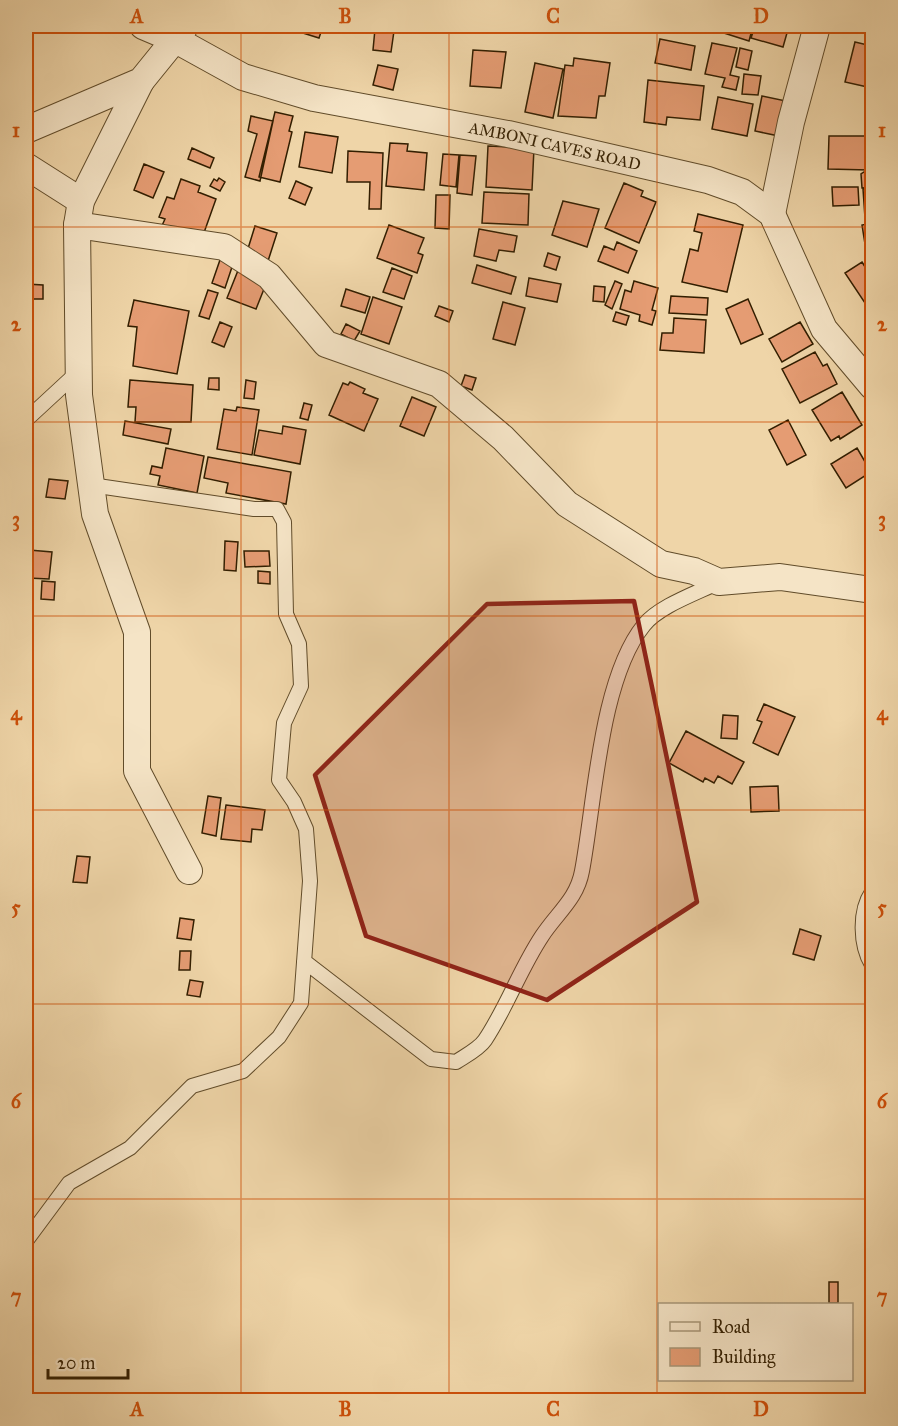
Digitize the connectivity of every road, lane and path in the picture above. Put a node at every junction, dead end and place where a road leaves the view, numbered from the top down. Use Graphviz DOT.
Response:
graph roads {
  1 [pos="143,26"];
  2 [pos="817,26"];
  3 [pos="181,33"];
  4 [pos="144,78"];
  5 [pos="26,130"];
  6 [pos="26,166"];
  7 [pos="79,213"];
  8 [pos="772,214"];
  9 [pos="79,371"];
  10 [pos="873,386"];
  11 [pos="26,420"];
  12 [pos="91,485"];
  13 [pos="719,582"];
  14 [pos="873,590"];
  15 [pos="189,872"];
  16 [pos="873,892"];
  17 [pos="304,961"];
  18 [pos="873,965"];
  19 [pos="26,1241"];
  1 -- 3 [label="street, AMBONI CAVES ROAD"];
  2 -- 8 [label="street"];
  3 -- 4 [label="street"];
  3 -- 8 [label="street, AMBONI CAVES ROAD"];
  4 -- 5 [label="street"];
  4 -- 7 [label="street"];
  6 -- 7 [label="street"];
  7 -- 9 [label="street"];
  7 -- 13 [label="street"];
  8 -- 10 [label="street, AMBONI CAVES ROAD"];
  9 -- 11 [label="lane"];
  9 -- 12 [label="street"];
  12 -- 15 [label="street"];
  12 -- 17 [label="lane"];
  13 -- 14 [label="street"];
  13 -- 17 [label="lane"];
  16 -- 18 [label="lane"];
  17 -- 19 [label="lane"];
}
